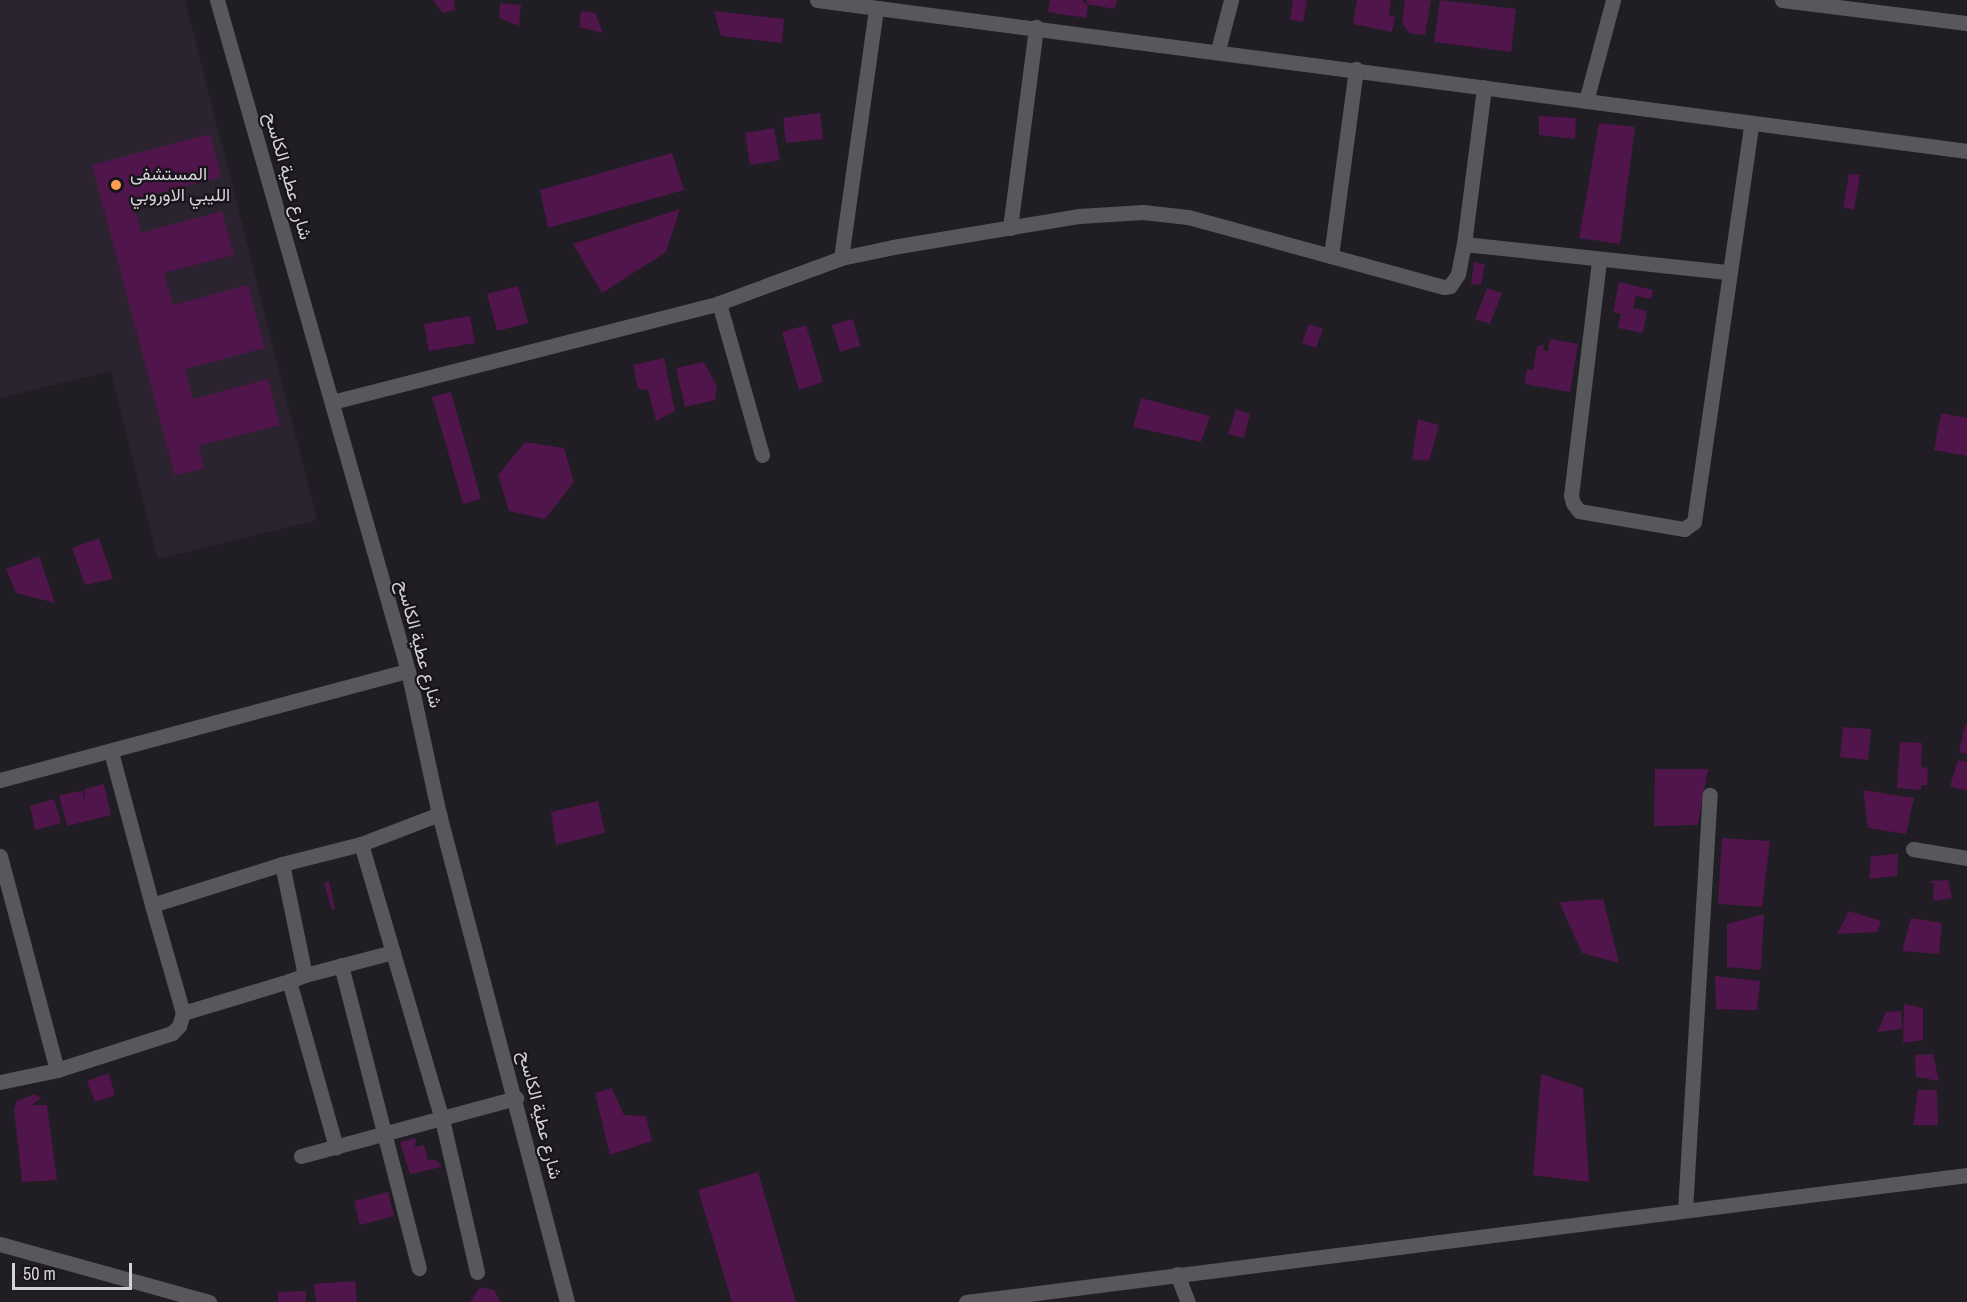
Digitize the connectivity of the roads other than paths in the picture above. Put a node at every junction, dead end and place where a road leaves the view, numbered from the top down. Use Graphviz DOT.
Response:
graph roads {
  1 [pos="218,0"];
  2 [pos="818,0"];
  3 [pos="1231,0"];
  4 [pos="1613,0"];
  5 [pos="1782,0"];
  6 [pos="835,1"];
  7 [pos="876,8"];
  8 [pos="1967,23"];
  9 [pos="1036,27"];
  10 [pos="1218,50"];
  11 [pos="1356,69"];
  12 [pos="1484,87"];
  13 [pos="1586,101"];
  14 [pos="1751,124"];
  15 [pos="1967,151"];
  16 [pos="1010,228"];
  17 [pos="1464,244"];
  18 [pos="1331,256"];
  19 [pos="841,258"];
  20 [pos="1599,261"];
  21 [pos="1727,272"];
  22 [pos="719,303"];
  23 [pos="332,402"];
  24 [pos="762,455"];
  25 [pos="408,671"];
  26 [pos="111,752"];
  27 [pos="0,780"];
  28 [pos="1710,795"];
  29 [pos="439,814"];
  30 [pos="361,844"];
  31 [pos="1913,849"];
  32 [pos="0,856"];
  33 [pos="1967,858"];
  34 [pos="282,864"];
  35 [pos="152,904"];
  36 [pos="393,952"];
  37 [pos="341,965"];
  38 [pos="305,975"];
  39 [pos="289,981"];
  40 [pos="183,1013"];
  41 [pos="57,1070"];
  42 [pos="0,1082"];
  43 [pos="516,1098"];
  44 [pos="442,1119"];
  45 [pos="384,1134"];
  46 [pos="336,1148"];
  47 [pos="301,1156"];
  48 [pos="1967,1175"];
  49 [pos="1685,1210"];
  50 [pos="0,1244"];
  51 [pos="419,1268"];
  52 [pos="477,1272"];
  53 [pos="1177,1274"];
  54 [pos="209,1302"];
  55 [pos="567,1302"];
  56 [pos="966,1302"];
  57 [pos="1188,1302"];
  1 -- 23 [label="street, شارع عطية الكاسح"];
  2 -- 6 [label="street"];
  3 -- 10 [label="street"];
  4 -- 13 [label="street"];
  5 -- 8 [label="street"];
  6 -- 7 [label="street"];
  7 -- 9 [label="street"];
  7 -- 19 [label="street"];
  9 -- 10 [label="street"];
  9 -- 16 [label="street"];
  10 -- 11 [label="street"];
  11 -- 12 [label="street"];
  11 -- 18 [label="street"];
  12 -- 13 [label="street"];
  12 -- 17 [label="street"];
  13 -- 14 [label="street"];
  14 -- 15 [label="street"];
  14 -- 21 [label="street"];
  16 -- 18 [label="street"];
  16 -- 19 [label="street"];
  17 -- 18 [label="street"];
  17 -- 20 [label="street"];
  19 -- 22 [label="street"];
  20 -- 21 [label="street"];
  20 -- 21 [label="street"];
  22 -- 23 [label="street"];
  22 -- 24 [label="street"];
  23 -- 25 [label="street, شارع عطية الكاسح"];
  25 -- 26 [label="street"];
  25 -- 29 [label="street, شارع عطية الكاسح"];
  26 -- 27 [label="street"];
  26 -- 35 [label="street"];
  28 -- 49 [label="street"];
  29 -- 30 [label="street"];
  29 -- 43 [label="street, شارع عطية الكاسح"];
  30 -- 34 [label="street"];
  30 -- 36 [label="street"];
  31 -- 33 [label="street"];
  32 -- 41 [label="street"];
  34 -- 35 [label="street"];
  34 -- 38 [label="street"];
  35 -- 40 [label="street"];
  36 -- 37 [label="street"];
  36 -- 44 [label="street"];
  37 -- 38 [label="street"];
  37 -- 45 [label="street"];
  38 -- 39 [label="street"];
  39 -- 40 [label="street"];
  39 -- 46 [label="street"];
  40 -- 41 [label="street"];
  41 -- 42 [label="street"];
  43 -- 44 [label="street"];
  43 -- 55 [label="street, شارع عطية الكاسح"];
  44 -- 45 [label="street"];
  44 -- 52 [label="street"];
  45 -- 46 [label="street"];
  45 -- 51 [label="street"];
  46 -- 47 [label="street"];
  48 -- 49 [label="street"];
  49 -- 53 [label="street"];
  50 -- 54 [label="street"];
  53 -- 56 [label="street"];
  53 -- 57 [label="street"];
}
